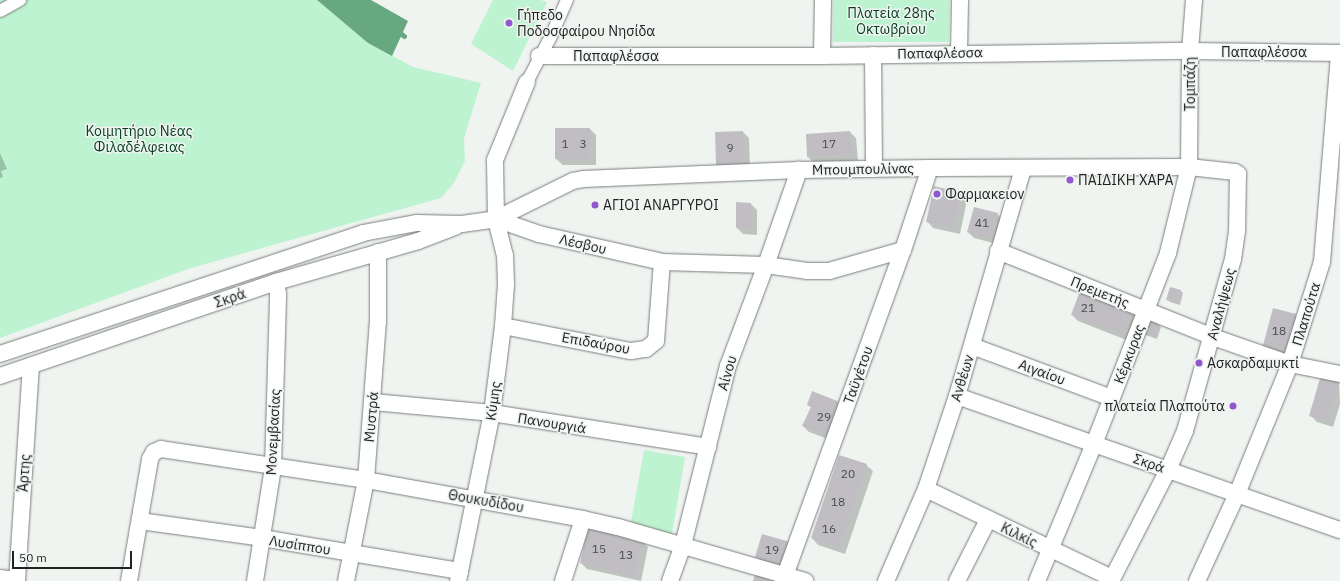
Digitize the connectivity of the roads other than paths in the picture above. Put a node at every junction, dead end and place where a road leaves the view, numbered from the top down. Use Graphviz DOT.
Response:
graph roads {
  1 [pos="20,0"];
  2 [pos="567,0"];
  3 [pos="823,0"];
  4 [pos="960,0"];
  5 [pos="1194,0"];
  6 [pos="0,11"];
  7 [pos="1190,51"];
  8 [pos="959,53"];
  9 [pos="1340,53"];
  10 [pos="873,55"];
  11 [pos="539,56"];
  12 [pos="822,56"];
  13 [pos="526,82"];
  14 [pos="1189,167"];
  15 [pos="930,168"];
  16 [pos="874,169"];
  17 [pos="1023,169"];
  18 [pos="799,170"];
  19 [pos="1238,174"];
  20 [pos="496,219"];
  21 [pos="462,224"];
  22 [pos="902,250"];
  23 [pos="998,251"];
  24 [pos="378,252"];
  25 [pos="662,262"];
  26 [pos="766,265"];
  27 [pos="276,282"];
  28 [pos="1146,311"];
  29 [pos="504,326"];
  30 [pos="1213,338"];
  31 [pos="972,346"];
  32 [pos="0,354"];
  33 [pos="1290,364"];
  34 [pos="31,365"];
  35 [pos="1340,374"];
  36 [pos="0,376"];
  37 [pos="958,396"];
  38 [pos="1112,398"];
  39 [pos="373,402"];
  40 [pos="492,413"];
  41 [pos="1094,444"];
  42 [pos="708,446"];
  43 [pos="273,467"];
  44 [pos="1168,470"];
  45 [pos="366,480"];
  46 [pos="926,489"];
  47 [pos="1237,494"];
  48 [pos="476,498"];
  49 [pos="583,519"];
  50 [pos="988,520"];
  51 [pos="140,521"];
  52 [pos="1340,530"];
  53 [pos="262,538"];
  54 [pos="683,545"];
  55 [pos="1051,551"];
  56 [pos="352,553"];
  57 [pos="459,576"];
  58 [pos="0,578"];
  59 [pos="785,578"];
  60 [pos="1111,580"];
  61 [pos="17,581"];
  62 [pos="129,581"];
  63 [pos="255,581"];
  64 [pos="346,581"];
  65 [pos="563,581"];
  66 [pos="670,581"];
  67 [pos="805,581"];
  68 [pos="886,581"];
  69 [pos="957,581"];
  70 [pos="1038,581"];
  71 [pos="1197,581"];
  1 -- 6 [label="street"];
  2 -- 11 [label="street"];
  3 -- 12 [label="street"];
  4 -- 8 [label="street"];
  5 -- 7 [label="street, Τομπάζη"];
  7 -- 8 [label="street, Παπαφλέσσα"];
  7 -- 9 [label="street, Παπαφλέσσα"];
  7 -- 14 [label="street, Τομπάζη"];
  8 -- 10 [label="street, Παπαφλέσσα"];
  9 -- 33 [label="street, Πλαπούτα"];
  10 -- 12 [label="street, Παπαφλέσσα"];
  10 -- 16 [label="street"];
  11 -- 12 [label="street, Παπαφλέσσα"];
  11 -- 13 [label="street"];
  13 -- 20 [label="street"];
  14 -- 17 [label="street, Μπουμπουλίνας"];
  14 -- 19 [label="street, Μπουμπουλίνας"];
  14 -- 28 [label="street, Κέρκυρας"];
  15 -- 16 [label="street, Μπουμπουλίνας"];
  15 -- 17 [label="street, Μπουμπουλίνας"];
  15 -- 22 [label="street, Ταϋγέτου"];
  16 -- 18 [label="street, Μπουμπουλίνας"];
  17 -- 23 [label="street, Ανθέων"];
  18 -- 20 [label="street, Μπουμπουλίνας"];
  18 -- 26 [label="street, Αίνου"];
  19 -- 30 [label="street, Αναλήψεως"];
  20 -- 21 [label="street, Σκρά"];
  20 -- 25 [label="street, Λέσβου"];
  20 -- 29 [label="street, Κύμης"];
  21 -- 24 [label="street, Σκρά"];
  21 -- 32 [label="street, Σκρά"];
  22 -- 26 [label="street, Λέσβου"];
  22 -- 59 [label="street, Ταϋγέτου"];
  23 -- 28 [label="street, Πρεμετής"];
  23 -- 31 [label="street, Ανθέων"];
  24 -- 27 [label="street, Σκρά"];
  24 -- 39 [label="street, Μυστρά"];
  25 -- 26 [label="street, Λέσβου"];
  25 -- 29 [label="street, Επιδαύρου"];
  26 -- 42 [label="street, Αίνου"];
  27 -- 34 [label="street, Σκρά"];
  27 -- 43 [label="street, Μονεμβασίας"];
  28 -- 30 [label="street, Πρεμετής"];
  28 -- 38 [label="street, Κέρκυρας"];
  29 -- 40 [label="street, Κύμης"];
  30 -- 33 [label="street, Πρεμετής"];
  30 -- 44 [label="street, Αναλήψεως"];
  31 -- 37 [label="street, Ανθέων"];
  31 -- 38 [label="street, Αιγαίου"];
  33 -- 35 [label="street, Πρεμετής"];
  33 -- 47 [label="street, Πλαπούτα"];
  34 -- 36 [label="street, Σκρά"];
  34 -- 61 [label="street, Άρτης"];
  37 -- 41 [label="street, Σκρά"];
  37 -- 46 [label="street, Ανθέων"];
  38 -- 41 [label="street, Κέρκυρας"];
  39 -- 40 [label="street, Πανουργιά"];
  39 -- 45 [label="street, Μυστρά"];
  40 -- 42 [label="street, Πανουργιά"];
  40 -- 48 [label="street, Κύμης"];
  41 -- 44 [label="street, Σκρά"];
  41 -- 55 [label="street, Κέρκυρας"];
  42 -- 54 [label="street, Αίνου"];
  43 -- 45 [label="street, Θουκυδίδου"];
  43 -- 51 [label="street, Θουκυδίδου"];
  43 -- 53 [label="street, Μονεμβασίας"];
  44 -- 47 [label="street, Σκρά"];
  44 -- 60 [label="street, Αναλήψεως"];
  45 -- 48 [label="street, Θουκυδίδου"];
  45 -- 56 [label="street, Μυστρά"];
  46 -- 50 [label="street, Κιλκίς"];
  46 -- 68 [label="street, Ανθέων"];
  47 -- 52 [label="street, Σκρά"];
  47 -- 71 [label="street, Πλαπούτα"];
  48 -- 49 [label="street, Θουκυδίδου"];
  48 -- 57 [label="street, Κύμης"];
  49 -- 54 [label="street, Θουκυδίδου"];
  49 -- 65 [label="street"];
  50 -- 55 [label="street, Κιλκίς"];
  50 -- 69 [label="street"];
  51 -- 53 [label="street, Λυσίππου"];
  51 -- 62 [label="street"];
  53 -- 56 [label="street, Λυσίππου"];
  53 -- 63 [label="street, Μονεμβασίας"];
  54 -- 59 [label="street, Θουκυδίδου"];
  54 -- 66 [label="street, Αίνου"];
  55 -- 60 [label="street, Κιλκίς"];
  55 -- 70 [label="street, Κέρκυρας"];
  56 -- 57 [label="street, Λυσίππου"];
  56 -- 64 [label="street, Μυστρά"];
  58 -- 61 [label="street"];
  59 -- 67 [label="street, Θουκυδίδου"];
}
